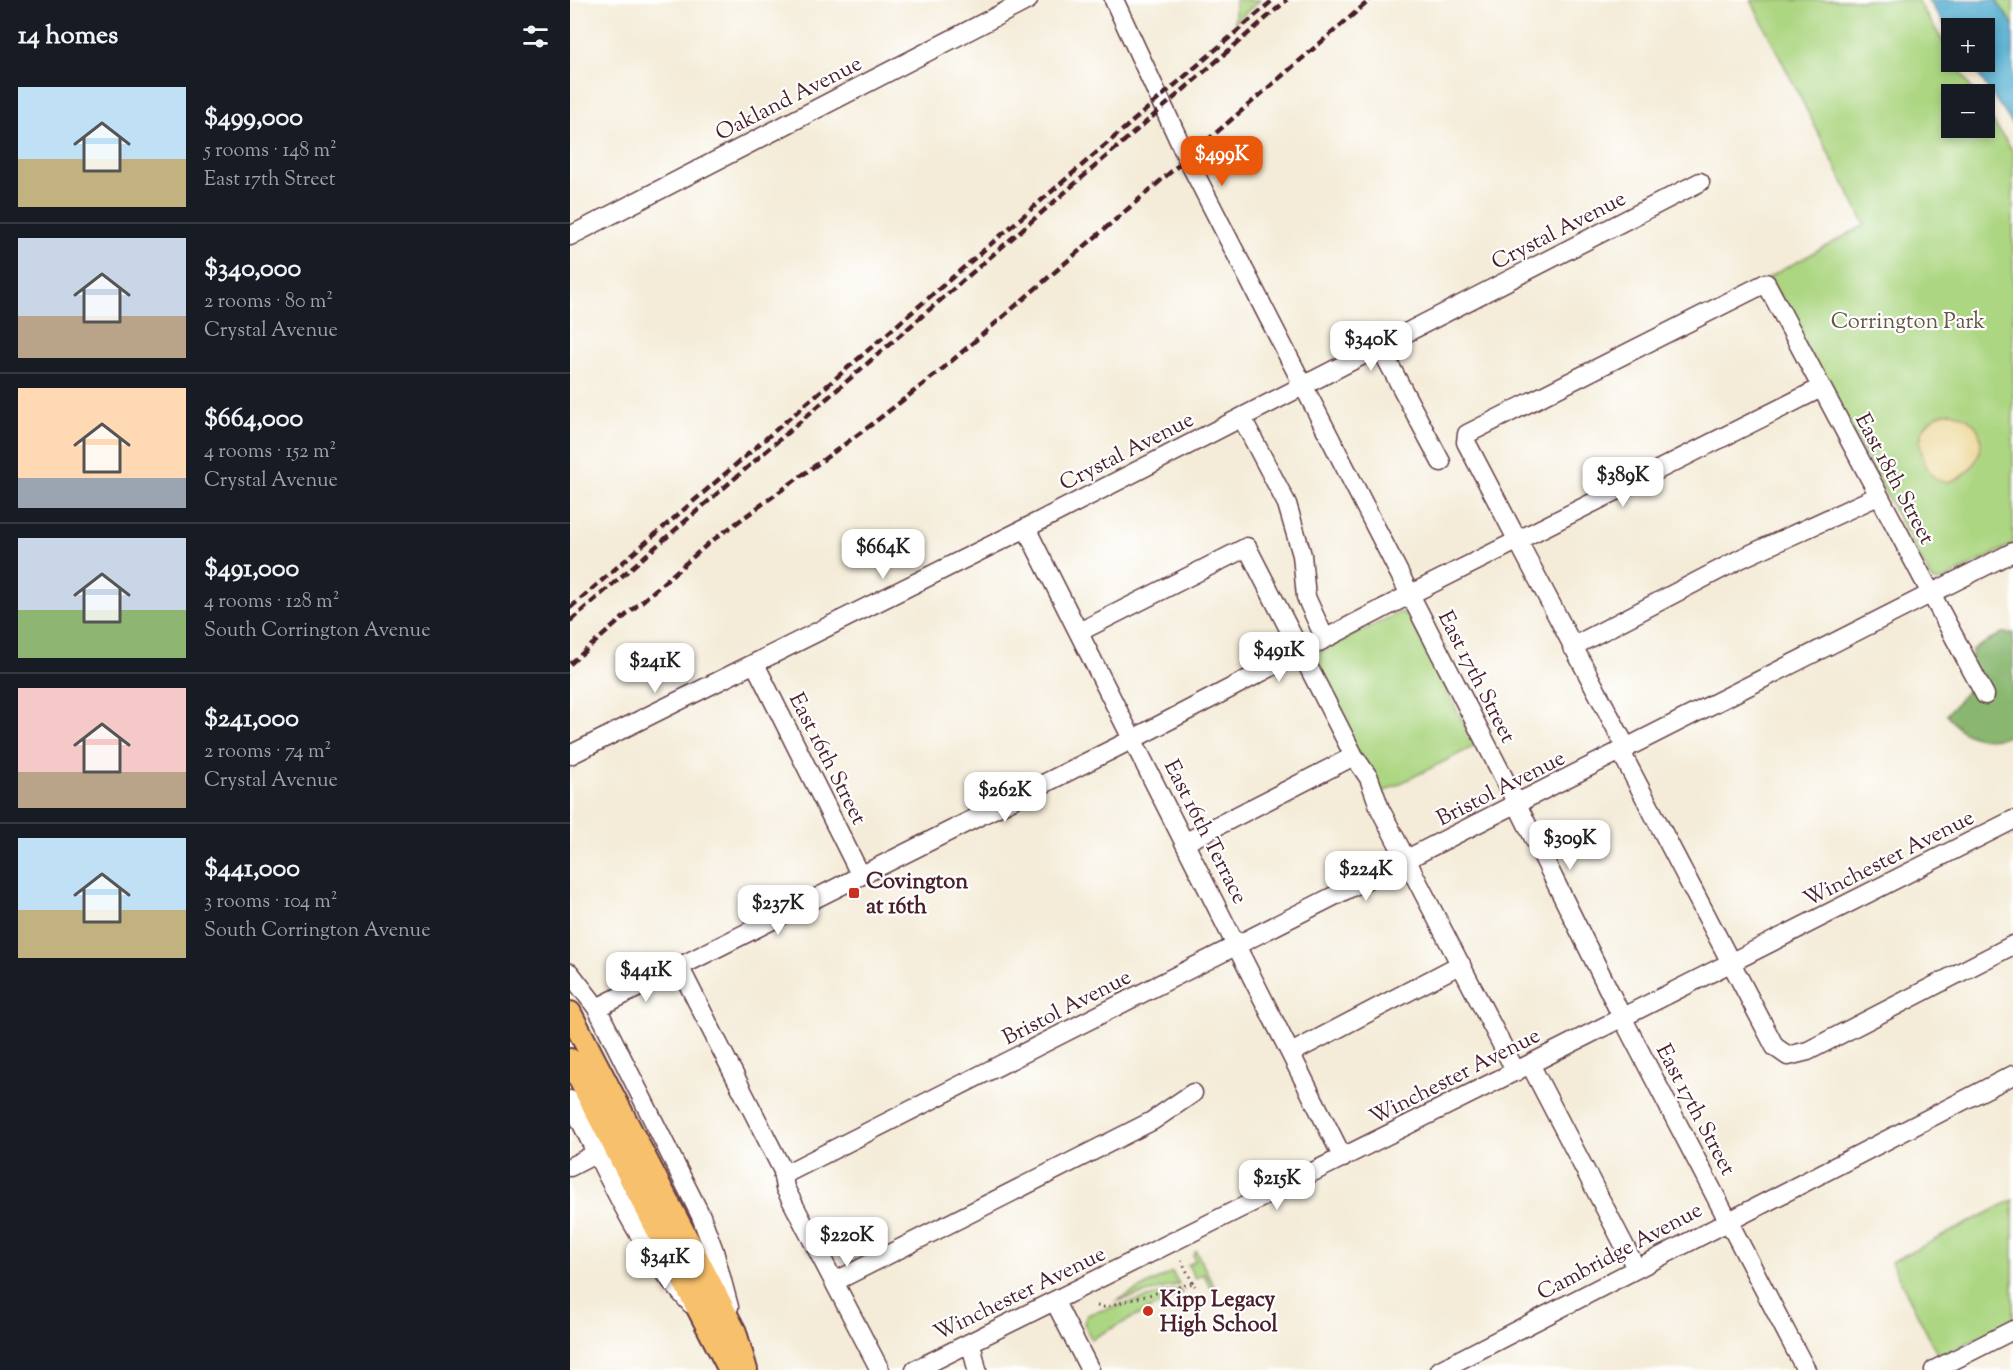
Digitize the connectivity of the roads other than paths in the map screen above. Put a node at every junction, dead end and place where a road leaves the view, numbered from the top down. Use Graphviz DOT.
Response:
graph roads {
  1 [pos="1028,0"];
  2 [pos="1114,0"];
  3 [pos="1700,182"];
  4 [pos="570,236"];
  5 [pos="1380,347"];
  6 [pos="1304,387"];
  7 [pos="1821,388"];
  8 [pos="1242,418"];
  9 [pos="1441,462"];
  10 [pos="1878,496"];
  11 [pos="1026,528"];
  12 [pos="1517,541"];
  13 [pos="2013,552"];
  14 [pos="1409,595"];
  15 [pos="1930,595"];
  16 [pos="1079,632"];
  17 [pos="1325,639"];
  18 [pos="1572,647"];
  19 [pos="1302,650"];
  20 [pos="755,664"];
  21 [pos="1985,695"];
  22 [pos="1133,739"];
  23 [pos="1624,751"];
  24 [pos="570,755"];
  25 [pos="1354,756"];
  26 [pos="1517,805"];
  27 [pos="2013,820"];
  28 [pos="1186,842"];
  29 [pos="1408,860"];
  30 [pos="860,874"];
  31 [pos="2013,945"];
  32 [pos="1239,946"];
  33 [pos="1461,964"];
  34 [pos="1730,964"];
  35 [pos="679,966"];
  36 [pos="570,973"];
  37 [pos="597,1008"];
  38 [pos="570,1013"];
  39 [pos="1622,1017"];
  40 [pos="1291,1053"];
  41 [pos="570,1060"];
  42 [pos="1523,1068"];
  43 [pos="2013,1075"];
  44 [pos="1193,1093"];
  45 [pos="570,1100"];
  46 [pos="597,1153"];
  47 [pos="1343,1158"];
  48 [pos="570,1167"];
  49 [pos="784,1176"];
  50 [pos="1728,1220"];
  51 [pos="678,1246"];
  52 [pos="1636,1268"];
  53 [pos="834,1282"];
  54 [pos="1055,1302"];
  55 [pos="698,1312"];
  56 [pos="2013,1330"];
  57 [pos="735,1332"];
  58 [pos="971,1343"];
  59 [pos="1938,1369"];
  60 [pos="730,1370"];
  61 [pos="746,1370"];
  62 [pos="880,1370"];
  63 [pos="915,1370"];
  64 [pos="977,1370"];
  65 [pos="1090,1370"];
  66 [pos="1440,1370"];
  67 [pos="1806,1370"];
  1 -- 4 [label="street, Oakland Avenue"];
  2 -- 6 [label="street, East 17th Street"];
  3 -- 5 [label="street, Crystal Avenue"];
  5 -- 6 [label="street, Crystal Avenue"];
  5 -- 9 [label="street"];
  6 -- 8 [label="street, Crystal Avenue"];
  6 -- 14 [label="street, East 17th Street"];
  7 -- 10 [label="street, East 18th Street"];
  7 -- 12 [label="street"];
  7 -- 12 [label="street, East 18th Street"];
  8 -- 11 [label="street, Crystal Avenue"];
  8 -- 17 [label="street"];
  10 -- 15 [label="street, East 18th Street"];
  10 -- 18 [label="street"];
  11 -- 16 [label="street, East 16th Terrace"];
  11 -- 20 [label="street, Crystal Avenue"];
  12 -- 14 [label="street"];
  12 -- 18 [label="street"];
  13 -- 15 [label="street, Bristol Avenue"];
  14 -- 17 [label="street"];
  14 -- 26 [label="street, East 17th Street"];
  15 -- 21 [label="street, East 18th Street"];
  15 -- 23 [label="street, Bristol Avenue"];
  16 -- 19 [label="street"];
  16 -- 22 [label="street, East 16th Terrace"];
  17 -- 19 [label="street"];
  18 -- 23 [label="street"];
  19 -- 22 [label="street"];
  19 -- 25 [label="street"];
  20 -- 24 [label="street, Crystal Avenue"];
  20 -- 30 [label="street, East 16th Street"];
  22 -- 28 [label="street, East 16th Terrace"];
  22 -- 30 [label="street"];
  23 -- 26 [label="street, Bristol Avenue"];
  23 -- 34 [label="street"];
  25 -- 28 [label="street"];
  25 -- 29 [label="street"];
  26 -- 29 [label="street, Bristol Avenue"];
  26 -- 39 [label="street, East 17th Street"];
  27 -- 34 [label="street, Winchester Avenue"];
  28 -- 32 [label="street, East 16th Terrace"];
  29 -- 32 [label="street, Bristol Avenue"];
  29 -- 33 [label="street"];
  30 -- 35 [label="street"];
  31 -- 34 [label="street"];
  32 -- 40 [label="street, East 16th Terrace"];
  32 -- 49 [label="street, Bristol Avenue"];
  33 -- 40 [label="street"];
  33 -- 42 [label="street"];
  34 -- 39 [label="street, Winchester Avenue"];
  35 -- 37 [label="street"];
  35 -- 49 [label="street"];
  36 -- 37 [label="street"];
  37 -- 57 [label="street"];
  38 -- 51 [label="main road"];
  39 -- 42 [label="street, Winchester Avenue"];
  39 -- 50 [label="street, East 17th Street"];
  40 -- 47 [label="street, East 16th Terrace"];
  41 -- 51 [label="main road"];
  42 -- 47 [label="street, Winchester Avenue"];
  42 -- 52 [label="street"];
  43 -- 50 [label="street, Cambridge Avenue"];
  44 -- 53 [label="street"];
  45 -- 46 [label="street"];
  46 -- 48 [label="street"];
  46 -- 55 [label="street"];
  47 -- 54 [label="street, Winchester Avenue"];
  49 -- 53 [label="street"];
  50 -- 52 [label="street, Cambridge Avenue"];
  50 -- 67 [label="street, East 17th Street"];
  51 -- 55 [label="main road"];
  51 -- 57 [label="main road"];
  52 -- 66 [label="street, Cambridge Avenue"];
  53 -- 62 [label="street"];
  54 -- 58 [label="street, Winchester Avenue"];
  54 -- 65 [label="street"];
  55 -- 60 [label="main road"];
  56 -- 59 [label="street"];
  57 -- 61 [label="main road"];
  58 -- 63 [label="street, Winchester Avenue"];
  58 -- 64 [label="street"];
}
